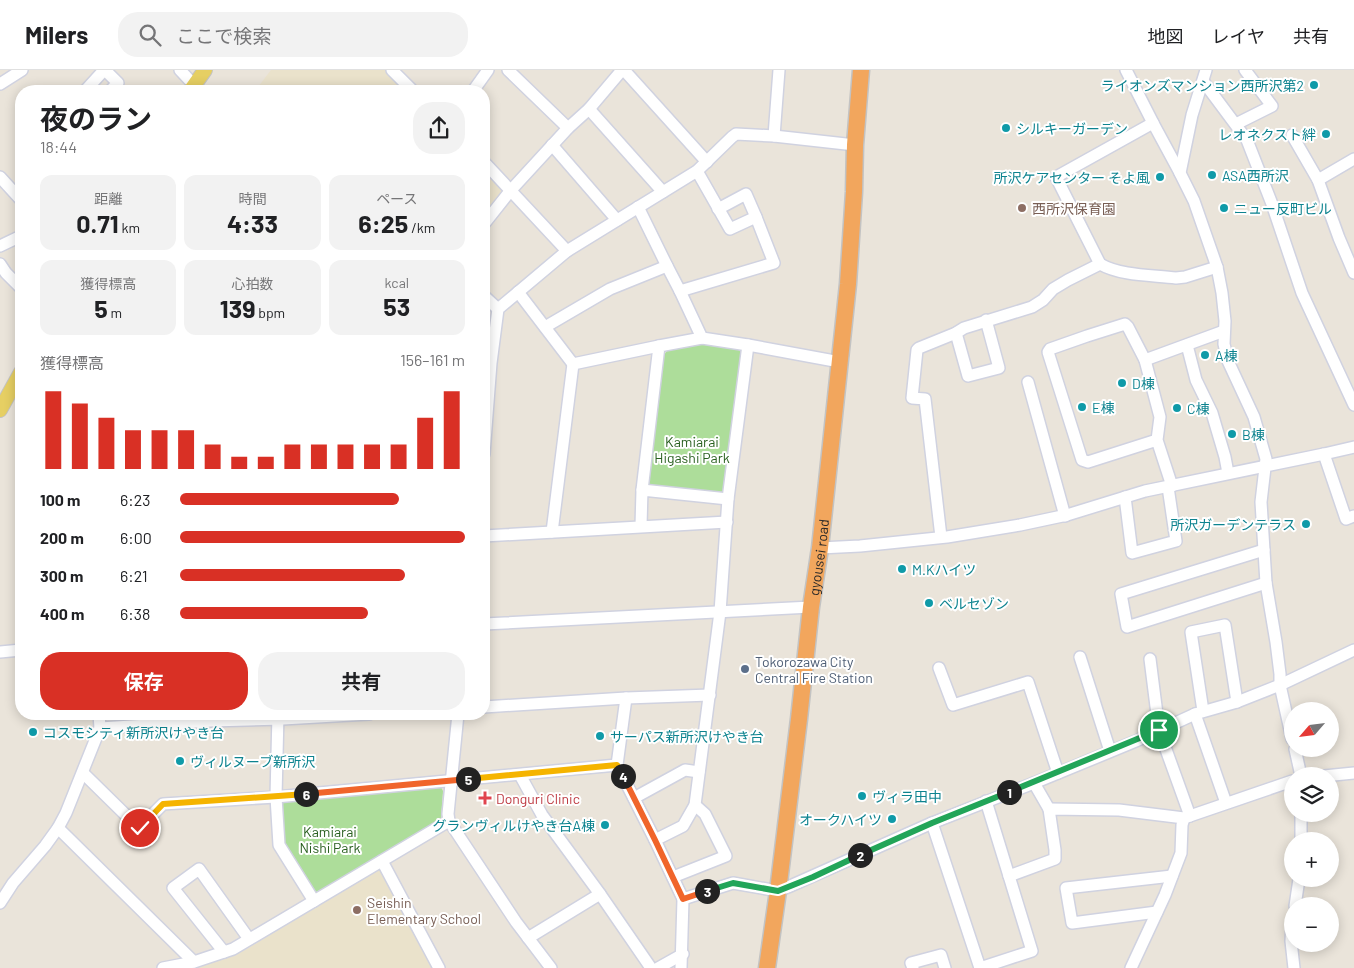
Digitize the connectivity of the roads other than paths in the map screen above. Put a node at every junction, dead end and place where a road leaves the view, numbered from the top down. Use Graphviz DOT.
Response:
graph roads {
  1 [pos="22,70"];
  2 [pos="104,70"];
  3 [pos="180,70"];
  4 [pos="205,70"];
  5 [pos="392,70"];
  6 [pos="488,70"];
  7 [pos="508,70"];
  8 [pos="623,70"];
  9 [pos="779,70"];
  10 [pos="861,70"];
  11 [pos="1126,70"];
  12 [pos="1245,70"];
  13 [pos="1205,75"];
  14 [pos="0,84"];
  15 [pos="90,85"];
  16 [pos="116,85"];
  17 [pos="190,85"];
  18 [pos="194,85"];
  19 [pos="407,85"];
  20 [pos="477,85"];
  21 [pos="589,109"];
  22 [pos="1153,123"];
  23 [pos="1236,124"];
  24 [pos="568,128"];
  25 [pos="1292,135"];
  26 [pos="774,136"];
  27 [pos="552,145"];
  28 [pos="855,145"];
  29 [pos="1354,159"];
  30 [pos="707,162"];
  31 [pos="490,168"];
  32 [pos="697,171"];
  33 [pos="1180,173"];
  34 [pos="0,177"];
  35 [pos="1318,180"];
  36 [pos="511,190"];
  37 [pos="663,192"];
  38 [pos="15,193"];
  39 [pos="638,207"];
  40 [pos="718,209"];
  41 [pos="490,216"];
  42 [pos="756,217"];
  43 [pos="617,220"];
  44 [pos="15,239"];
  45 [pos="0,246"];
  46 [pos="567,251"];
  47 [pos="0,264"];
  48 [pos="1100,264"];
  49 [pos="667,266"];
  50 [pos="1217,267"];
  51 [pos="1354,273"];
  52 [pos="15,282"];
  53 [pos="680,291"];
  54 [pos="518,292"];
  55 [pos="490,302"];
  56 [pos="498,309"];
  57 [pos="986,320"];
  58 [pos="545,327"];
  59 [pos="1224,331"];
  60 [pos="956,333"];
  61 [pos="490,338"];
  62 [pos="702,338"];
  63 [pos="748,345"];
  64 [pos="1186,345"];
  65 [pos="659,346"];
  66 [pos="490,352"];
  67 [pos="1145,360"];
  68 [pos="840,362"];
  69 [pos="573,364"];
  70 [pos="490,376"];
  71 [pos="1028,382"];
  72 [pos="15,383"];
  73 [pos="1354,405"];
  74 [pos="0,410"];
  75 [pos="1157,440"];
  76 [pos="1354,446"];
  77 [pos="1324,454"];
  78 [pos="1265,466"];
  79 [pos="1228,473"];
  80 [pos="1170,486"];
  81 [pos="642,490"];
  82 [pos="1125,497"];
  83 [pos="728,499"];
  84 [pos="1065,516"];
  85 [pos="1354,516"];
  86 [pos="727,522"];
  87 [pos="640,526"];
  88 [pos="552,532"];
  89 [pos="490,536"];
  90 [pos="941,538"];
  91 [pos="820,548"];
  92 [pos="1264,550"];
  93 [pos="1266,583"];
  94 [pos="811,607"];
  95 [pos="720,612"];
  96 [pos="490,624"];
  97 [pos="1354,650"];
  98 [pos="15,651"];
  99 [pos="0,652"];
  100 [pos="1080,657"];
  101 [pos="1150,659"];
  102 [pos="940,668"];
  103 [pos="1280,685"];
  104 [pos="710,695"];
  105 [pos="626,698"];
  106 [pos="1237,702"];
  107 [pos="1284,703"];
  108 [pos="490,707"];
  109 [pos="1199,712"];
  110 [pos="99,720"];
  111 [pos="181,720"];
  112 [pos="278,720"];
  113 [pos="457,720"];
  114 [pos="100,728"];
  115 [pos="1159,730"];
  116 [pos="1110,751"];
  117 [pos="617,765"];
  118 [pos="699,772"];
  119 [pos="1058,772"];
  120 [pos="83,773"];
  121 [pos="1354,773"];
  122 [pos="1339,774"];
  123 [pos="520,775"];
  124 [pos="451,780"];
  125 [pos="1034,783"];
  126 [pos="1284,783"];
  127 [pos="276,797"];
  128 [pos="634,798"];
  129 [pos="986,801"];
  130 [pos="1226,803"];
  131 [pos="695,805"];
  132 [pos="1049,810"];
  133 [pos="1187,817"];
  134 [pos="449,821"];
  135 [pos="932,823"];
  136 [pos="58,828"];
  137 [pos="655,840"];
  138 [pos="382,861"];
  139 [pos="1009,876"];
  140 [pos="1172,876"];
  141 [pos="673,877"];
  142 [pos="778,891"];
  143 [pos="600,894"];
  144 [pos="683,899"];
  145 [pos="314,901"];
  146 [pos="0,903"];
  147 [pos="1157,912"];
  148 [pos="528,938"];
  149 [pos="249,939"];
  150 [pos="224,952"];
  151 [pos="1292,952"];
  152 [pos="682,954"];
  153 [pos="194,962"];
  154 [pos="163,968"];
  155 [pos="439,968"];
  156 [pos="551,968"];
  157 [pos="651,968"];
  158 [pos="658,968"];
  159 [pos="681,968"];
  160 [pos="767,968"];
  161 [pos="913,968"];
  162 [pos="945,968"];
  163 [pos="1130,968"];
  164 [pos="1294,968"];
  1 -- 14 [label="street"];
  2 -- 15 [label="street"];
  2 -- 16 [label="street"];
  3 -- 17 [label="street"];
  4 -- 18 [label="main road"];
  5 -- 19 [label="street"];
  6 -- 20 [label="street"];
  7 -- 24 [label="street"];
  8 -- 21 [label="street"];
  8 -- 30 [label="street"];
  9 -- 26 [label="street"];
  10 -- 28 [label="highway, gyousei road"];
  11 -- 22 [label="street"];
  12 -- 23 [label="street"];
  13 -- 23 [label="street"];
  13 -- 33 [label="street"];
  21 -- 24 [label="street"];
  21 -- 37 [label="street"];
  22 -- 33 [label="street"];
  22 -- 48 [label="street"];
  23 -- 73 [label="street"];
  24 -- 27 [label="street"];
  25 -- 35 [label="street"];
  26 -- 28 [label="street"];
  26 -- 30 [label="street"];
  27 -- 36 [label="street"];
  27 -- 43 [label="street"];
  28 -- 68 [label="highway, gyousei road"];
  29 -- 35 [label="street"];
  30 -- 32 [label="street"];
  31 -- 36 [label="street"];
  32 -- 37 [label="street"];
  32 -- 40 [label="street"];
  33 -- 50 [label="street"];
  34 -- 38 [label="street"];
  35 -- 51 [label="street"];
  36 -- 41 [label="street"];
  36 -- 46 [label="street"];
  37 -- 39 [label="street"];
  39 -- 43 [label="street"];
  39 -- 49 [label="street"];
  40 -- 42 [label="street"];
  40 -- 42 [label="street"];
  42 -- 53 [label="street"];
  43 -- 46 [label="street"];
  44 -- 45 [label="street"];
  46 -- 54 [label="street"];
  47 -- 52 [label="street"];
  48 -- 50 [label="street"];
  48 -- 57 [label="street"];
  49 -- 53 [label="street"];
  49 -- 58 [label="street"];
  50 -- 59 [label="street"];
  53 -- 62 [label="street"];
  54 -- 56 [label="street"];
  54 -- 58 [label="street"];
  55 -- 56 [label="street"];
  56 -- 61 [label="street"];
  57 -- 60 [label="street"];
  57 -- 60 [label="street"];
  58 -- 69 [label="street"];
  59 -- 64 [label="street"];
  59 -- 78 [label="street"];
  60 -- 90 [label="street"];
  62 -- 63 [label="street"];
  62 -- 65 [label="street"];
  63 -- 68 [label="street"];
  63 -- 83 [label="street"];
  64 -- 67 [label="street"];
  64 -- 79 [label="street"];
  65 -- 69 [label="street"];
  65 -- 81 [label="street"];
  66 -- 70 [label="street"];
  67 -- 75 [label="street"];
  67 -- 75 [label="street"];
  68 -- 91 [label="highway, gyousei road"];
  69 -- 88 [label="street"];
  71 -- 84 [label="street"];
  72 -- 74 [label="main road"];
  75 -- 80 [label="street"];
  76 -- 77 [label="street"];
  77 -- 78 [label="street"];
  77 -- 85 [label="street"];
  78 -- 79 [label="street"];
  78 -- 92 [label="street"];
  79 -- 80 [label="street"];
  80 -- 82 [label="street"];
  80 -- 82 [label="street"];
  81 -- 83 [label="street"];
  81 -- 87 [label="street"];
  82 -- 84 [label="street"];
  83 -- 86 [label="street"];
  84 -- 90 [label="street"];
  86 -- 87 [label="street"];
  86 -- 95 [label="street"];
  87 -- 88 [label="street"];
  88 -- 89 [label="street"];
  90 -- 91 [label="street"];
  91 -- 94 [label="highway, gyousei road"];
  92 -- 93 [label="street"];
  92 -- 93 [label="street"];
  93 -- 103 [label="street"];
  94 -- 95 [label="street"];
  94 -- 142 [label="highway, gyousei road"];
  95 -- 96 [label="street"];
  95 -- 104 [label="street"];
  97 -- 103 [label="street"];
  98 -- 99 [label="street"];
  100 -- 116 [label="street"];
  101 -- 115 [label="street"];
  102 -- 119 [label="street"];
  103 -- 106 [label="street"];
  103 -- 107 [label="street"];
  104 -- 105 [label="street"];
  104 -- 118 [label="street"];
  105 -- 108 [label="street"];
  105 -- 117 [label="street"];
  106 -- 109 [label="street"];
  106 -- 109 [label="street"];
  109 -- 115 [label="street"];
  109 -- 130 [label="street"];
  110 -- 114 [label="street"];
  111 -- 114 [label="street"];
  112 -- 127 [label="street"];
  113 -- 124 [label="street"];
  114 -- 120 [label="street"];
  115 -- 116 [label="street"];
  115 -- 133 [label="street"];
  116 -- 119 [label="street"];
  117 -- 123 [label="street"];
  117 -- 128 [label="street"];
  118 -- 128 [label="street"];
  118 -- 131 [label="street"];
  119 -- 125 [label="street"];
  120 -- 127 [label="street"];
  120 -- 136 [label="street"];
  121 -- 122 [label="street"];
  123 -- 124 [label="street"];
  123 -- 143 [label="street"];
  124 -- 127 [label="street"];
  124 -- 134 [label="street"];
  125 -- 129 [label="street"];
  125 -- 132 [label="street"];
  126 -- 130 [label="street"];
  127 -- 145 [label="street"];
  128 -- 137 [label="street"];
  129 -- 135 [label="street"];
  129 -- 139 [label="street"];
  130 -- 133 [label="street"];
  131 -- 137 [label="street"];
  131 -- 141 [label="street"];
  132 -- 133 [label="street"];
  132 -- 139 [label="street"];
  133 -- 140 [label="street"];
  134 -- 138 [label="street"];
  134 -- 148 [label="street"];
  135 -- 139 [label="street"];
  135 -- 142 [label="street"];
  136 -- 146 [label="street"];
  136 -- 153 [label="street"];
  137 -- 141 [label="street"];
  138 -- 145 [label="street"];
  138 -- 155 [label="street"];
  140 -- 147 [label="street"];
  140 -- 147 [label="street"];
  141 -- 144 [label="street"];
  142 -- 144 [label="street"];
  142 -- 160 [label="highway, gyousei road"];
  143 -- 148 [label="street"];
  143 -- 157 [label="street"];
  144 -- 152 [label="street"];
  145 -- 149 [label="street"];
  147 -- 163 [label="street"];
  148 -- 156 [label="street"];
  149 -- 150 [label="street"];
  149 -- 150 [label="street"];
  150 -- 153 [label="street"];
  151 -- 164 [label="street"];
  152 -- 158 [label="street"];
  152 -- 159 [label="street"];
  153 -- 154 [label="street"];
  161 -- 162 [label="street"];
}
